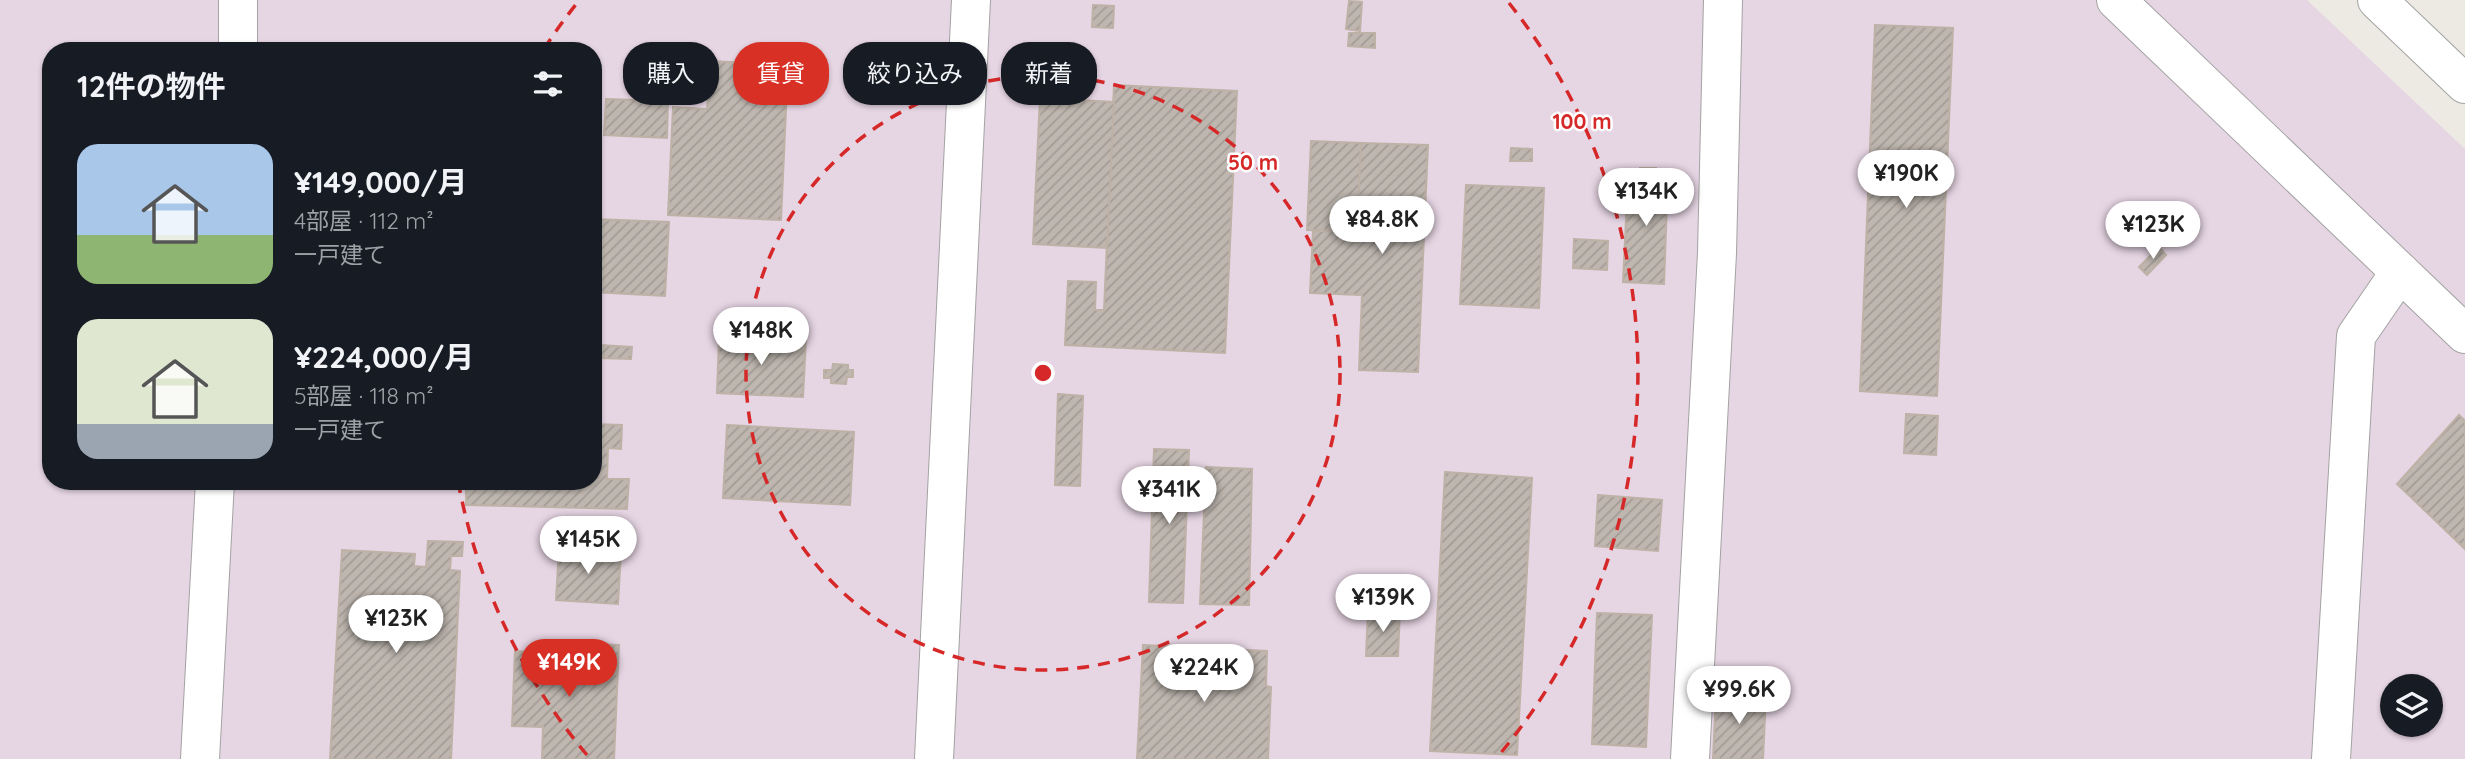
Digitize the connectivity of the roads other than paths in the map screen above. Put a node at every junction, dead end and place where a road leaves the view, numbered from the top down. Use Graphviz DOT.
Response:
graph roads {
  1 [pos="238,0"];
  2 [pos="971,0"];
  3 [pos="1723,0"];
  4 [pos="2116,0"];
  5 [pos="2376,0"];
  6 [pos="238,42"];
  7 [pos="2465,84"];
  8 [pos="2400,272"];
  9 [pos="2465,334"];
  10 [pos="215,490"];
  11 [pos="200,759"];
  12 [pos="934,759"];
  13 [pos="1690,759"];
  14 [pos="2331,759"];
  1 -- 6 [label="street"];
  2 -- 12 [label="street"];
  3 -- 13 [label="street"];
  4 -- 8 [label="street"];
  5 -- 7 [label="street"];
  8 -- 9 [label="street"];
  8 -- 14 [label="street"];
  10 -- 11 [label="street"];
}
